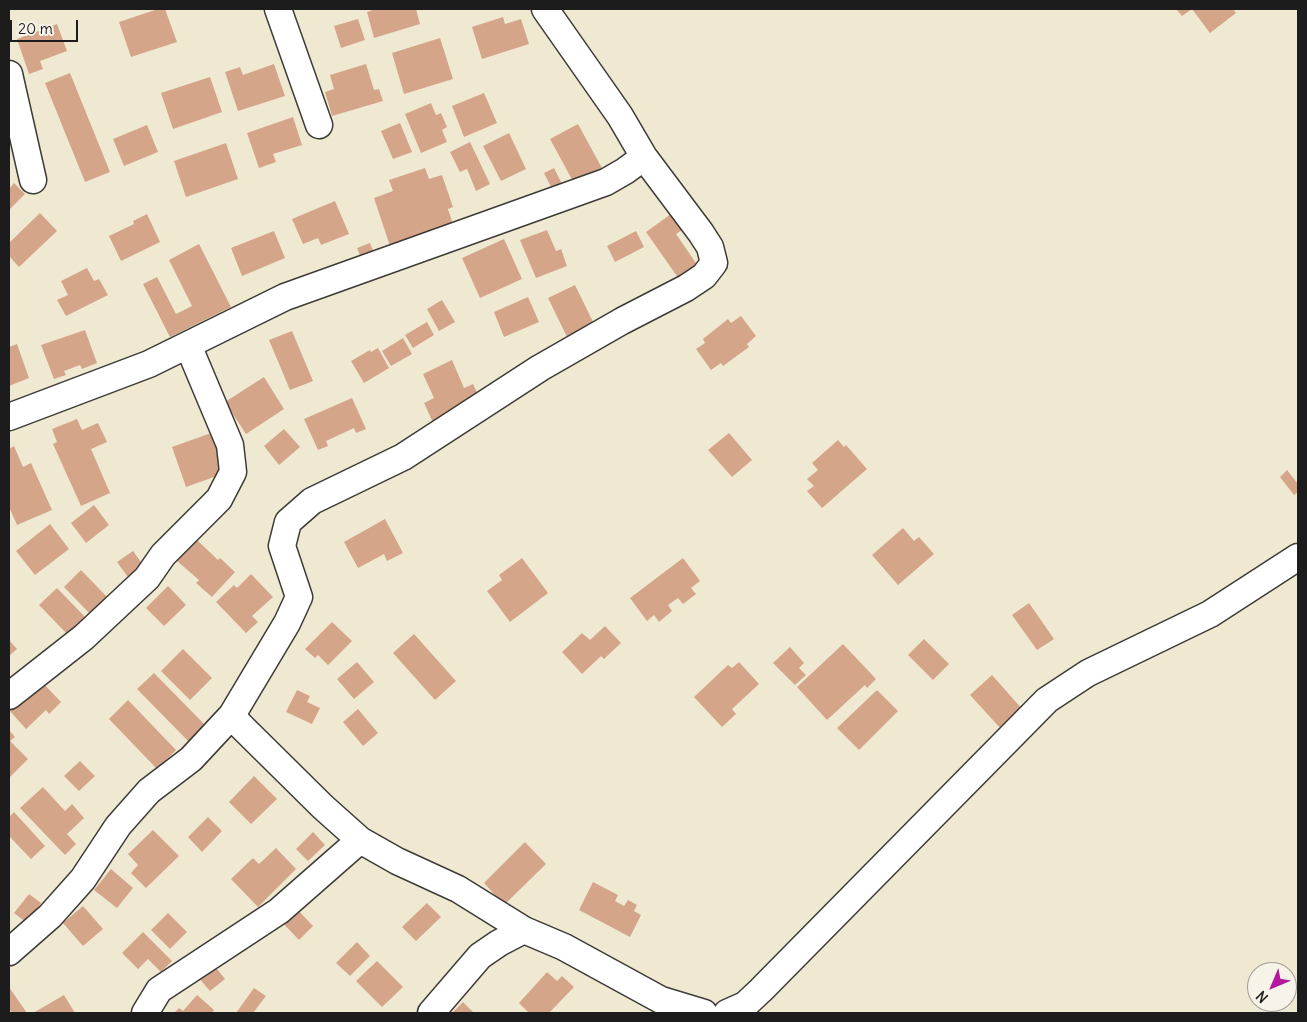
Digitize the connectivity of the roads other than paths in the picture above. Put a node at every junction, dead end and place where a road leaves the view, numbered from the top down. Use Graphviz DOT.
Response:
graph roads {
  1 [pos="278,9"];
  2 [pos="546,9"];
  3 [pos="9,74"];
  4 [pos="319,125"];
  5 [pos="644,157"];
  6 [pos="33,180"];
  7 [pos="188,345"];
  8 [pos="9,416"];
  9 [pos="1298,557"];
  10 [pos="9,696"];
  11 [pos="232,715"];
  12 [pos="360,840"];
  13 [pos="524,930"];
  14 [pos="9,952"];
  15 [pos="732,1012"];
  16 [pos="145,1013"];
  17 [pos="431,1013"];
  18 [pos="704,1013"];
  1 -- 4 [label="street"];
  2 -- 5 [label="street"];
  3 -- 6 [label="street"];
  5 -- 7 [label="street"];
  5 -- 11 [label="street"];
  7 -- 8 [label="street"];
  7 -- 10 [label="street"];
  9 -- 15 [label="street"];
  11 -- 12 [label="street"];
  11 -- 14 [label="street"];
  12 -- 13 [label="street"];
  12 -- 16 [label="street"];
  13 -- 17 [label="street"];
  13 -- 18 [label="street"];
}
